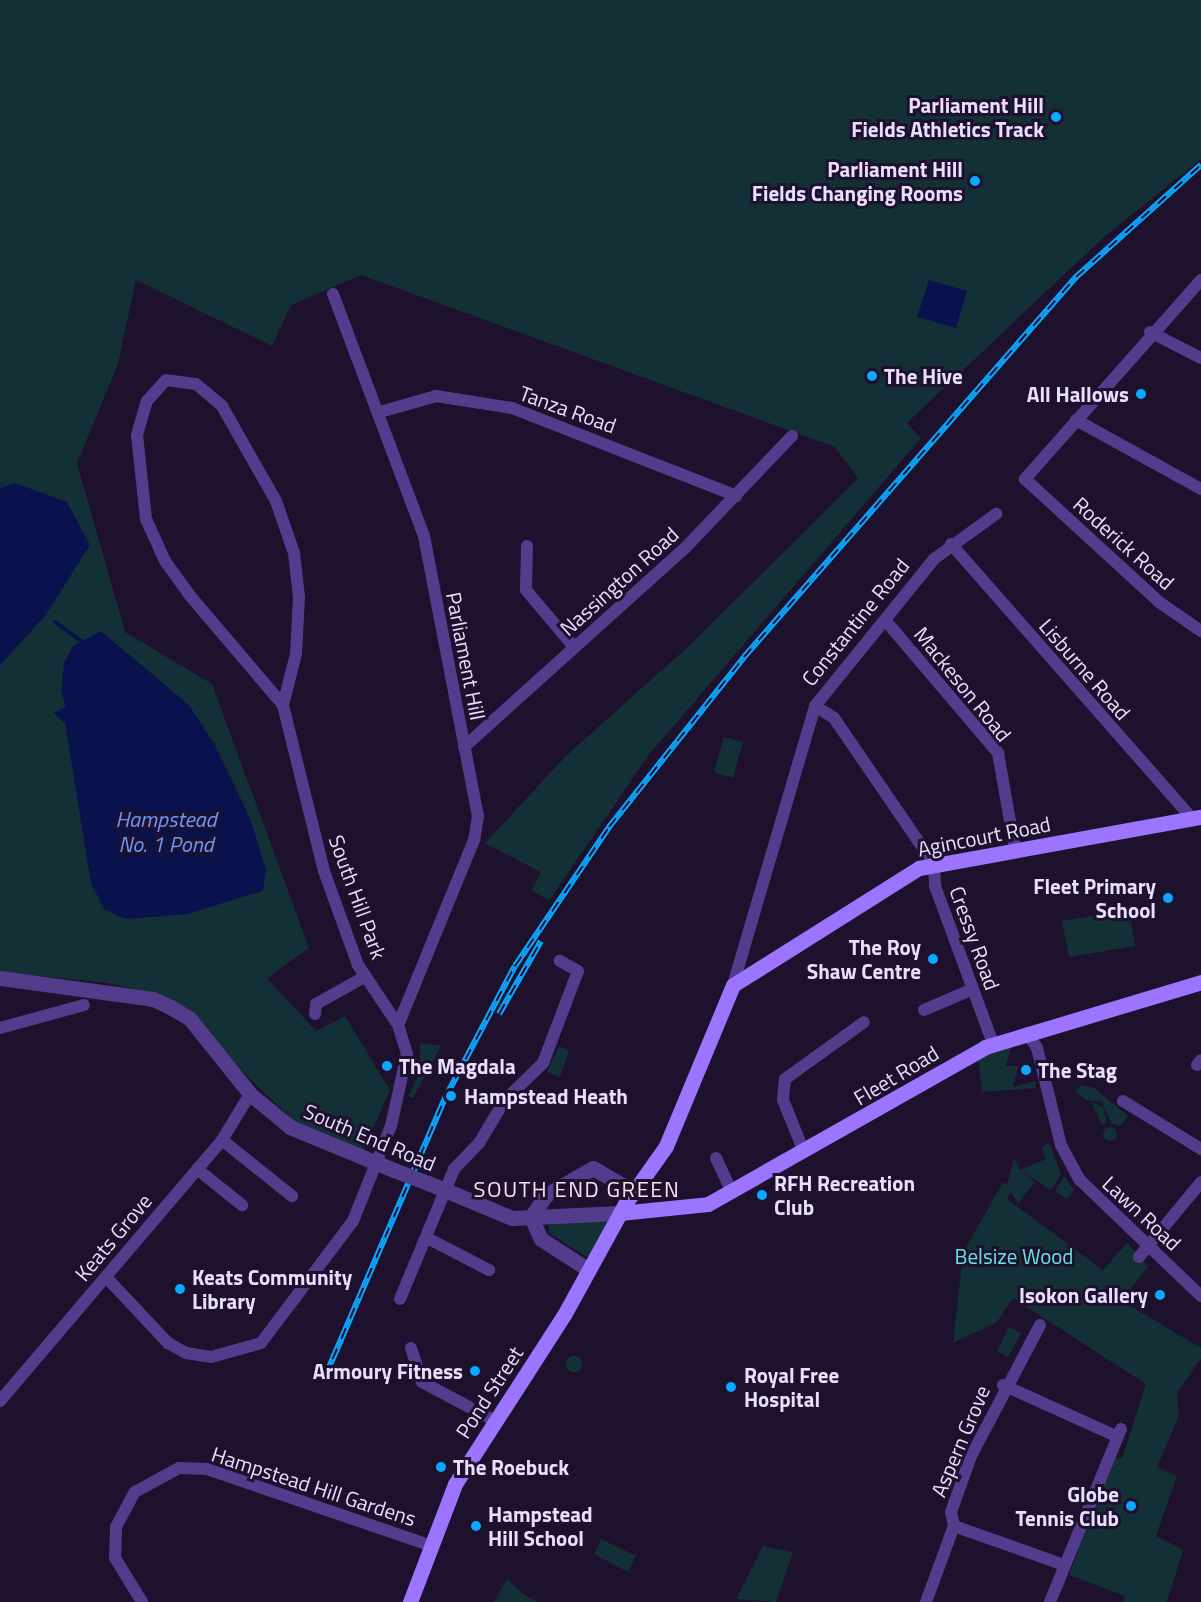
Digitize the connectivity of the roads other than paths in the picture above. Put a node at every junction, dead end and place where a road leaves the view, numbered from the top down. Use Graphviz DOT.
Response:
graph roads {
  1 [pos="1201,280"];
  2 [pos="333,294"];
  3 [pos="1150,332"];
  4 [pos="1201,358"];
  5 [pos="380,412"];
  6 [pos="1076,420"];
  7 [pos="792,436"];
  8 [pos="1201,489"];
  9 [pos="736,496"];
  10 [pos="996,514"];
  11 [pos="951,544"];
  12 [pos="527,546"];
  13 [pos="885,620"];
  14 [pos="1201,631"];
  15 [pos="574,647"];
  16 [pos="283,705"];
  17 [pos="815,706"];
  18 [pos="464,747"];
  19 [pos="1196,817"];
  20 [pos="1015,849"];
  21 [pos="934,864"];
  22 [pos="560,961"];
  23 [pos="748,965"];
  24 [pos="366,976"];
  25 [pos="0,978"];
  26 [pos="1201,982"];
  27 [pos="973,989"];
  28 [pos="84,1005"];
  29 [pos="924,1010"];
  30 [pos="315,1014"];
  31 [pos="864,1022"];
  32 [pos="398,1025"];
  33 [pos="0,1028"];
  34 [pos="1032,1031"];
  35 [pos="993,1044"];
  36 [pos="250,1094"];
  37 [pos="1123,1101"];
  38 [pos="222,1140"];
  39 [pos="1201,1149"];
  40 [pos="804,1152"];
  41 [pos="716,1158"];
  42 [pos="376,1162"];
  43 [pos="197,1169"];
  44 [pos="1201,1182"];
  45 [pos="445,1191"];
  46 [pos="634,1192"];
  47 [pos="732,1192"];
  48 [pos="292,1196"];
  49 [pos="242,1205"];
  50 [pos="644,1211"];
  51 [pos="620,1213"];
  52 [pos="531,1217"];
  53 [pos="427,1238"];
  54 [pos="1149,1244"];
  55 [pos="1139,1257"];
  56 [pos="489,1270"];
  57 [pos="590,1270"];
  58 [pos="106,1277"];
  59 [pos="1201,1296"];
  60 [pos="400,1299"];
  61 [pos="1040,1324"];
  62 [pos="411,1348"];
  63 [pos="1003,1385"];
  64 [pos="0,1401"];
  65 [pos="494,1420"];
  66 [pos="954,1526"];
  67 [pos="432,1546"];
  68 [pos="1064,1565"];
  69 [pos="142,1602"];
  70 [pos="410,1602"];
  71 [pos="926,1602"];
  72 [pos="1050,1602"];
  1 -- 3 [label="street"];
  2 -- 5 [label="street, Parliament Hill"];
  3 -- 4 [label="street"];
  3 -- 6 [label="street"];
  5 -- 9 [label="street, Tanza Road"];
  5 -- 18 [label="street, Parliament Hill"];
  6 -- 8 [label="street"];
  6 -- 14 [label="street, Roderick Road"];
  7 -- 9 [label="street, Nassington Road"];
  9 -- 15 [label="street, Nassington Road"];
  10 -- 11 [label="street, Constantine Road"];
  11 -- 13 [label="street, Constantine Road"];
  11 -- 19 [label="street, Lisburne Road"];
  12 -- 15 [label="street"];
  13 -- 17 [label="street, Constantine Road"];
  13 -- 20 [label="street, Mackeson Road"];
  15 -- 18 [label="street, Nassington Road"];
  16 -- 16 [label="street"];
  16 -- 24 [label="street, South Hill Park"];
  17 -- 21 [label="street, Cressy Road"];
  17 -- 23 [label="street, Constantine Road"];
  18 -- 32 [label="street, Parliament Hill"];
  19 -- 20 [label="main road, Agincourt Road"];
  20 -- 21 [label="main road, Agincourt Road"];
  21 -- 23 [label="main road, Agincourt Road"];
  21 -- 27 [label="street, Cressy Road"];
  22 -- 45 [label="street"];
  23 -- 46 [label="main road, Agincourt Road"];
  24 -- 30 [label="street"];
  24 -- 32 [label="street, South Hill Park"];
  25 -- 36 [label="street, South End Road"];
  26 -- 34 [label="main road, Fleet Road"];
  27 -- 29 [label="street"];
  27 -- 35 [label="street, Cressy Road"];
  28 -- 33 [label="street"];
  31 -- 40 [label="street"];
  32 -- 42 [label="street, South Hill Park"];
  34 -- 35 [label="main road, Fleet Road"];
  34 -- 54 [label="street, Lawn Road"];
  35 -- 40 [label="main road, Fleet Road"];
  36 -- 38 [label="street, Keats Grove"];
  36 -- 42 [label="street, South End Road"];
  37 -- 39 [label="street"];
  38 -- 43 [label="street, Keats Grove"];
  38 -- 48 [label="street"];
  40 -- 47 [label="main road, Fleet Road"];
  41 -- 47 [label="street"];
  42 -- 45 [label="street, South End Road, bridge"];
  42 -- 58 [label="street, South Hill Park"];
  43 -- 49 [label="street"];
  43 -- 58 [label="street, Keats Grove"];
  44 -- 54 [label="street"];
  45 -- 52 [label="street, South End Road"];
  45 -- 53 [label="street"];
  46 -- 50 [label="main road"];
  46 -- 51 [label="main road"];
  46 -- 52 [label="street"];
  47 -- 50 [label="main road, Fleet Road"];
  50 -- 51 [label="main road, Fleet Road"];
  51 -- 52 [label="street"];
  51 -- 57 [label="main road, Pond Street"];
  52 -- 57 [label="street"];
  53 -- 56 [label="street"];
  53 -- 60 [label="street"];
  54 -- 55 [label="street"];
  54 -- 59 [label="street, Lawn Road"];
  57 -- 65 [label="main road, Pond Street"];
  58 -- 64 [label="street, Keats Grove"];
  61 -- 63 [label="street"];
  62 -- 65 [label="street"];
  63 -- 66 [label="street, Aspern Grove"];
  63 -- 68 [label="street, Aspern Grove"];
  65 -- 67 [label="main road, Pond Street"];
  66 -- 68 [label="street, Aspern Grove"];
  66 -- 71 [label="street, Aspern Grove"];
  67 -- 69 [label="street, Hampstead Hill Gardens"];
  67 -- 70 [label="main road, Pond Street"];
  68 -- 72 [label="street, Aspern Grove"];
}
